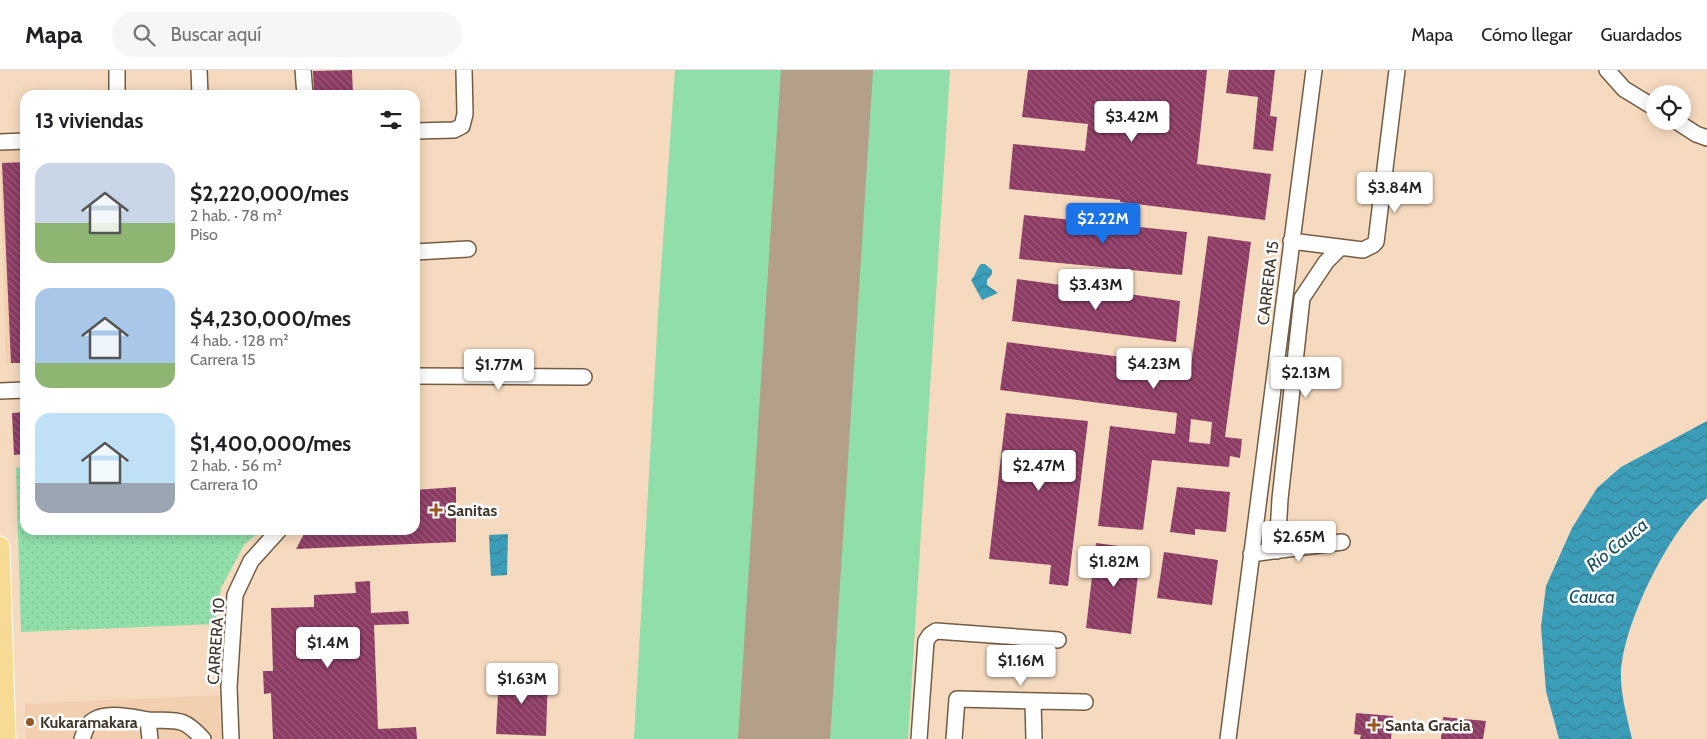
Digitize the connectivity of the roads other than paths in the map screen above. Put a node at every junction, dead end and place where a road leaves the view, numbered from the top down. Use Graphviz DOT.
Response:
graph roads {
  1 [pos="116,70"];
  2 [pos="199,70"];
  3 [pos="303,70"];
  4 [pos="464,70"];
  5 [pos="1314,70"];
  6 [pos="1397,70"];
  7 [pos="1607,70"];
  8 [pos="117,90"];
  9 [pos="200,90"];
  10 [pos="305,90"];
  11 [pos="1646,102"];
  12 [pos="1690,130"];
  13 [pos="420,131"];
  14 [pos="1707,138"];
  15 [pos="20,141"];
  16 [pos="0,142"];
  17 [pos="1291,241"];
  18 [pos="1340,248"];
  19 [pos="468,250"];
  20 [pos="420,252"];
  21 [pos="420,376"];
  22 [pos="584,377"];
  23 [pos="20,390"];
  24 [pos="0,391"];
  25 [pos="275,535"];
  26 [pos="1342,542"];
  27 [pos="0,546"];
  28 [pos="1277,551"];
  29 [pos="1251,554"];
  30 [pos="1058,640"];
  31 [pos="1033,702"];
  32 [pos="1085,702"];
  33 [pos="148,720"];
  34 [pos="6,739"];
  35 [pos="82,739"];
  36 [pos="150,739"];
  37 [pos="203,739"];
  38 [pos="231,739"];
  39 [pos="919,739"];
  40 [pos="954,739"];
  41 [pos="1034,739"];
  42 [pos="1228,739"];
  1 -- 8 [label="street"];
  2 -- 9 [label="street"];
  3 -- 10 [label="street"];
  4 -- 13 [label="street"];
  5 -- 17 [label="street, CARRERA 15"];
  6 -- 18 [label="street"];
  7 -- 11 [label="street"];
  12 -- 14 [label="street"];
  15 -- 16 [label="street"];
  17 -- 18 [label="street"];
  17 -- 29 [label="street, CARRERA 15"];
  18 -- 28 [label="street"];
  19 -- 20 [label="street"];
  21 -- 22 [label="street"];
  23 -- 24 [label="street"];
  25 -- 38 [label="street, CARRERA 10"];
  26 -- 28 [label="street"];
  27 -- 34 [label="main road"];
  28 -- 29 [label="street"];
  29 -- 42 [label="street, CARRERA 15"];
  30 -- 39 [label="street"];
  31 -- 32 [label="street"];
  31 -- 40 [label="street"];
  31 -- 41 [label="street"];
  33 -- 35 [label="street"];
  33 -- 36 [label="street"];
  33 -- 37 [label="street"];
}
